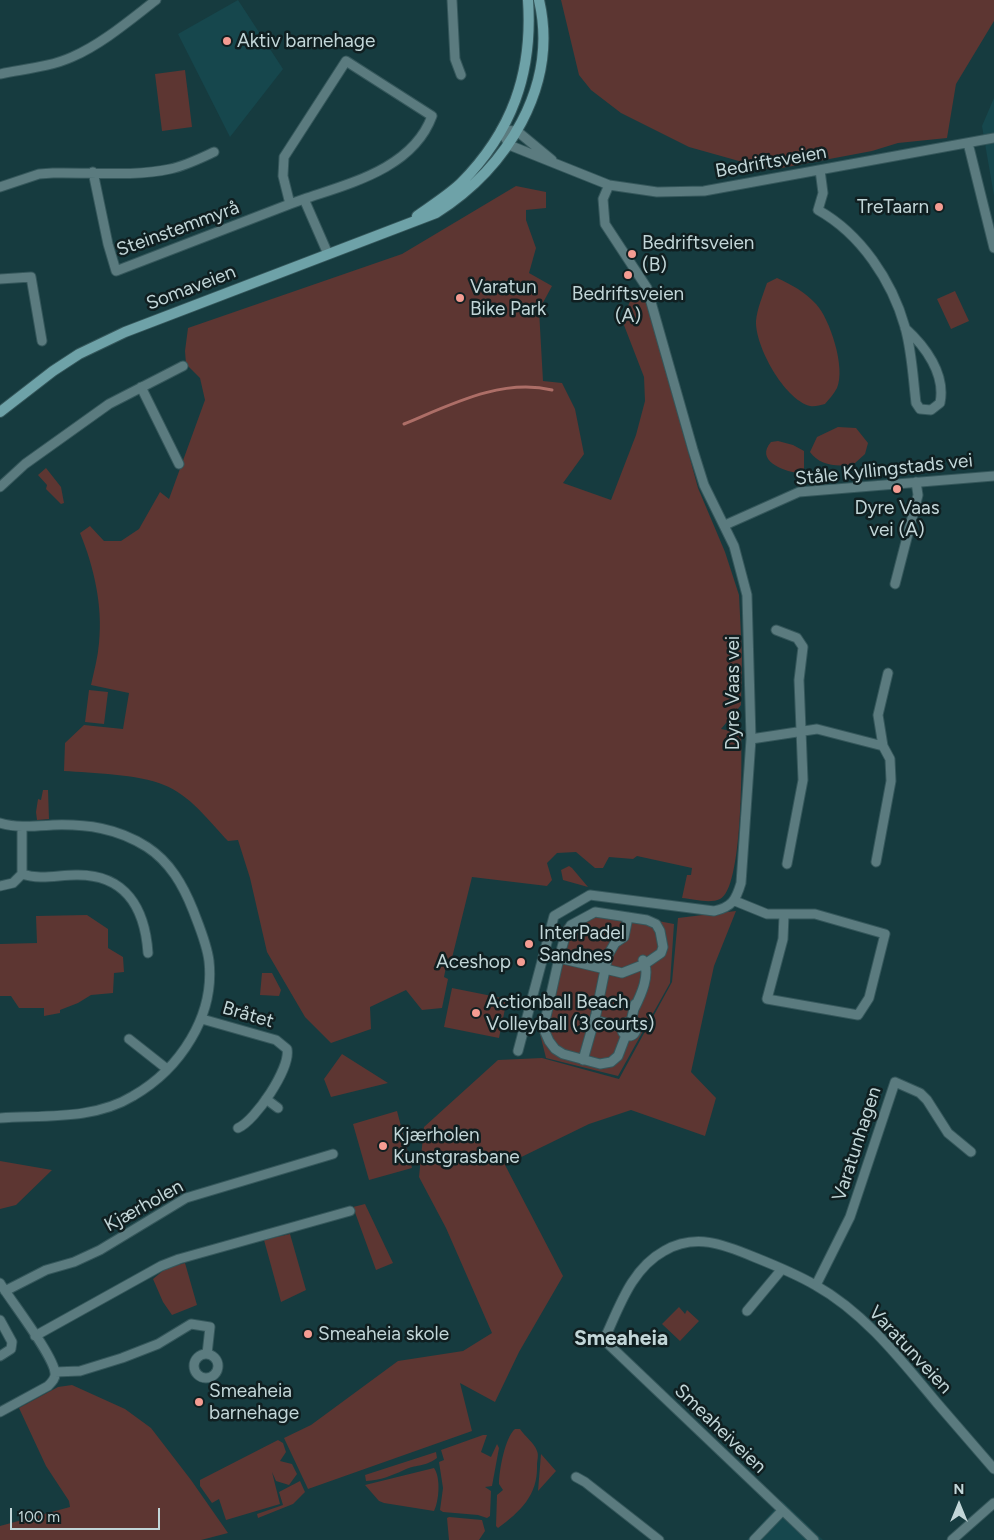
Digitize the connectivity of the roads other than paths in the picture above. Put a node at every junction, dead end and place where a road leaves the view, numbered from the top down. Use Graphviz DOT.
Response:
graph roads {
  1 [pos="156,0"];
  2 [pos="452,0"];
  3 [pos="528,0"];
  4 [pos="539,0"];
  5 [pos="0,74"];
  6 [pos="461,74"];
  7 [pos="502,130"];
  8 [pos="518,131"];
  9 [pos="994,138"];
  10 [pos="968,143"];
  11 [pos="509,145"];
  12 [pos="214,152"];
  13 [pos="556,163"];
  14 [pos="820,170"];
  15 [pos="93,172"];
  16 [pos="609,185"];
  17 [pos="0,187"];
  18 [pos="304,199"];
  19 [pos="290,204"];
  20 [pos="408,222"];
  21 [pos="994,248"];
  22 [pos="328,254"];
  23 [pos="0,279"];
  24 [pos="905,328"];
  25 [pos="42,341"];
  26 [pos="183,366"];
  27 [pos="141,387"];
  28 [pos="0,412"];
  29 [pos="179,464"];
  30 [pos="994,476"];
  31 [pos="916,482"];
  32 [pos="0,487"];
  33 [pos="724,526"];
  34 [pos="894,584"];
  35 [pos="776,630"];
  36 [pos="888,674"];
  37 [pos="801,731"];
  38 [pos="751,739"];
  39 [pos="882,746"];
  40 [pos="0,823"];
  41 [pos="22,827"];
  42 [pos="876,862"];
  43 [pos="787,864"];
  44 [pos="22,874"];
  45 [pos="0,886"];
  46 [pos="735,901"];
  47 [pos="784,915"];
  48 [pos="628,917"];
  49 [pos="148,953"];
  50 [pos="559,958"];
  51 [pos="644,962"];
  52 [pos="607,970"];
  53 [pos="202,1019"];
  54 [pos="594,1020"];
  55 [pos="624,1031"];
  56 [pos="128,1039"];
  57 [pos="518,1051"];
  58 [pos="583,1060"];
  59 [pos="167,1069"];
  60 [pos="266,1099"];
  61 [pos="278,1108"];
  62 [pos="0,1118"];
  63 [pos="238,1128"];
  64 [pos="972,1152"];
  65 [pos="334,1154"];
  66 [pos="350,1211"];
  67 [pos="782,1269"];
  68 [pos="816,1285"];
  69 [pos="2,1287"];
  70 [pos="747,1311"];
  71 [pos="0,1320"];
  72 [pos="35,1336"];
  73 [pos="604,1340"];
  74 [pos="207,1354"];
  75 [pos="0,1356"];
  76 [pos="55,1372"];
  77 [pos="0,1412"];
  78 [pos="994,1469"];
  79 [pos="576,1477"];
  80 [pos="994,1503"];
  81 [pos="782,1510"];
  82 [pos="659,1540"];
  83 [pos="754,1540"];
  84 [pos="814,1540"];
  85 [pos="952,1540"];
  1 -- 5 [label="street"];
  2 -- 6 [label="street"];
  3 -- 7 [label="main road, Somaveien"];
  4 -- 8 [label="main road, Somaveien"];
  7 -- 8 [label="street"];
  7 -- 11 [label="street"];
  7 -- 20 [label="main road, Somaveien"];
  8 -- 11 [label="main road, Somaveien"];
  8 -- 13 [label="street, Bedriftsveien"];
  9 -- 10 [label="street, Bedriftsveien"];
  10 -- 14 [label="street, Bedriftsveien"];
  10 -- 21 [label="street"];
  11 -- 13 [label="street, Bedriftsveien"];
  11 -- 20 [label="main road, Somaveien"];
  12 -- 15 [label="street"];
  13 -- 16 [label="street, Bedriftsveien"];
  14 -- 16 [label="street, Bedriftsveien"];
  14 -- 24 [label="street"];
  15 -- 17 [label="street"];
  15 -- 19 [label="street, Steinstemmyrå"];
  16 -- 33 [label="street, Dyre Vaas vei"];
  18 -- 19 [label="street, Steinstemmyrå"];
  18 -- 19 [label="street, Steinstemmyrå"];
  18 -- 22 [label="street"];
  20 -- 22 [label="main road, Somaveien"];
  22 -- 28 [label="main road, Somaveien"];
  23 -- 25 [label="street"];
  24 -- 24 [label="street"];
  26 -- 27 [label="street"];
  27 -- 29 [label="street"];
  27 -- 32 [label="street"];
  30 -- 31 [label="street, Ståle Kyllingstads vei"];
  31 -- 33 [label="street, Ståle Kyllingstads vei"];
  31 -- 34 [label="street"];
  33 -- 38 [label="street, Dyre Vaas vei"];
  35 -- 37 [label="street"];
  36 -- 39 [label="street"];
  37 -- 38 [label="street"];
  37 -- 39 [label="street"];
  37 -- 43 [label="street"];
  38 -- 46 [label="street, Dyre Vaas vei"];
  39 -- 42 [label="street"];
  40 -- 41 [label="street"];
  41 -- 44 [label="street"];
  41 -- 53 [label="street"];
  44 -- 45 [label="street"];
  44 -- 49 [label="street"];
  46 -- 47 [label="street"];
  46 -- 57 [label="street"];
  47 -- 47 [label="street"];
  48 -- 50 [label="street"];
  48 -- 51 [label="street"];
  48 -- 52 [label="street"];
  50 -- 52 [label="street"];
  50 -- 58 [label="street"];
  51 -- 52 [label="street"];
  51 -- 55 [label="street"];
  52 -- 54 [label="street"];
  53 -- 59 [label="street"];
  53 -- 60 [label="street, Bråtet"];
  54 -- 55 [label="street"];
  54 -- 58 [label="street"];
  55 -- 58 [label="street"];
  56 -- 59 [label="street"];
  59 -- 62 [label="street"];
  60 -- 61 [label="street"];
  60 -- 63 [label="street, Bråtet"];
  64 -- 68 [label="street, Varatunhagen"];
  65 -- 69 [label="street, Kjærholen"];
  66 -- 72 [label="street"];
  67 -- 68 [label="street, Varatunveien"];
  67 -- 70 [label="street"];
  67 -- 73 [label="street, Varatunveien"];
  68 -- 78 [label="street, Varatunveien"];
  69 -- 72 [label="street"];
  71 -- 75 [label="street"];
  72 -- 76 [label="street"];
  73 -- 81 [label="street, Smeaheiveien"];
  74 -- 76 [label="street"];
  76 -- 77 [label="street"];
  79 -- 82 [label="street"];
  80 -- 85 [label="street"];
  81 -- 83 [label="street"];
  81 -- 84 [label="street, Smeaheiveien"];
}
